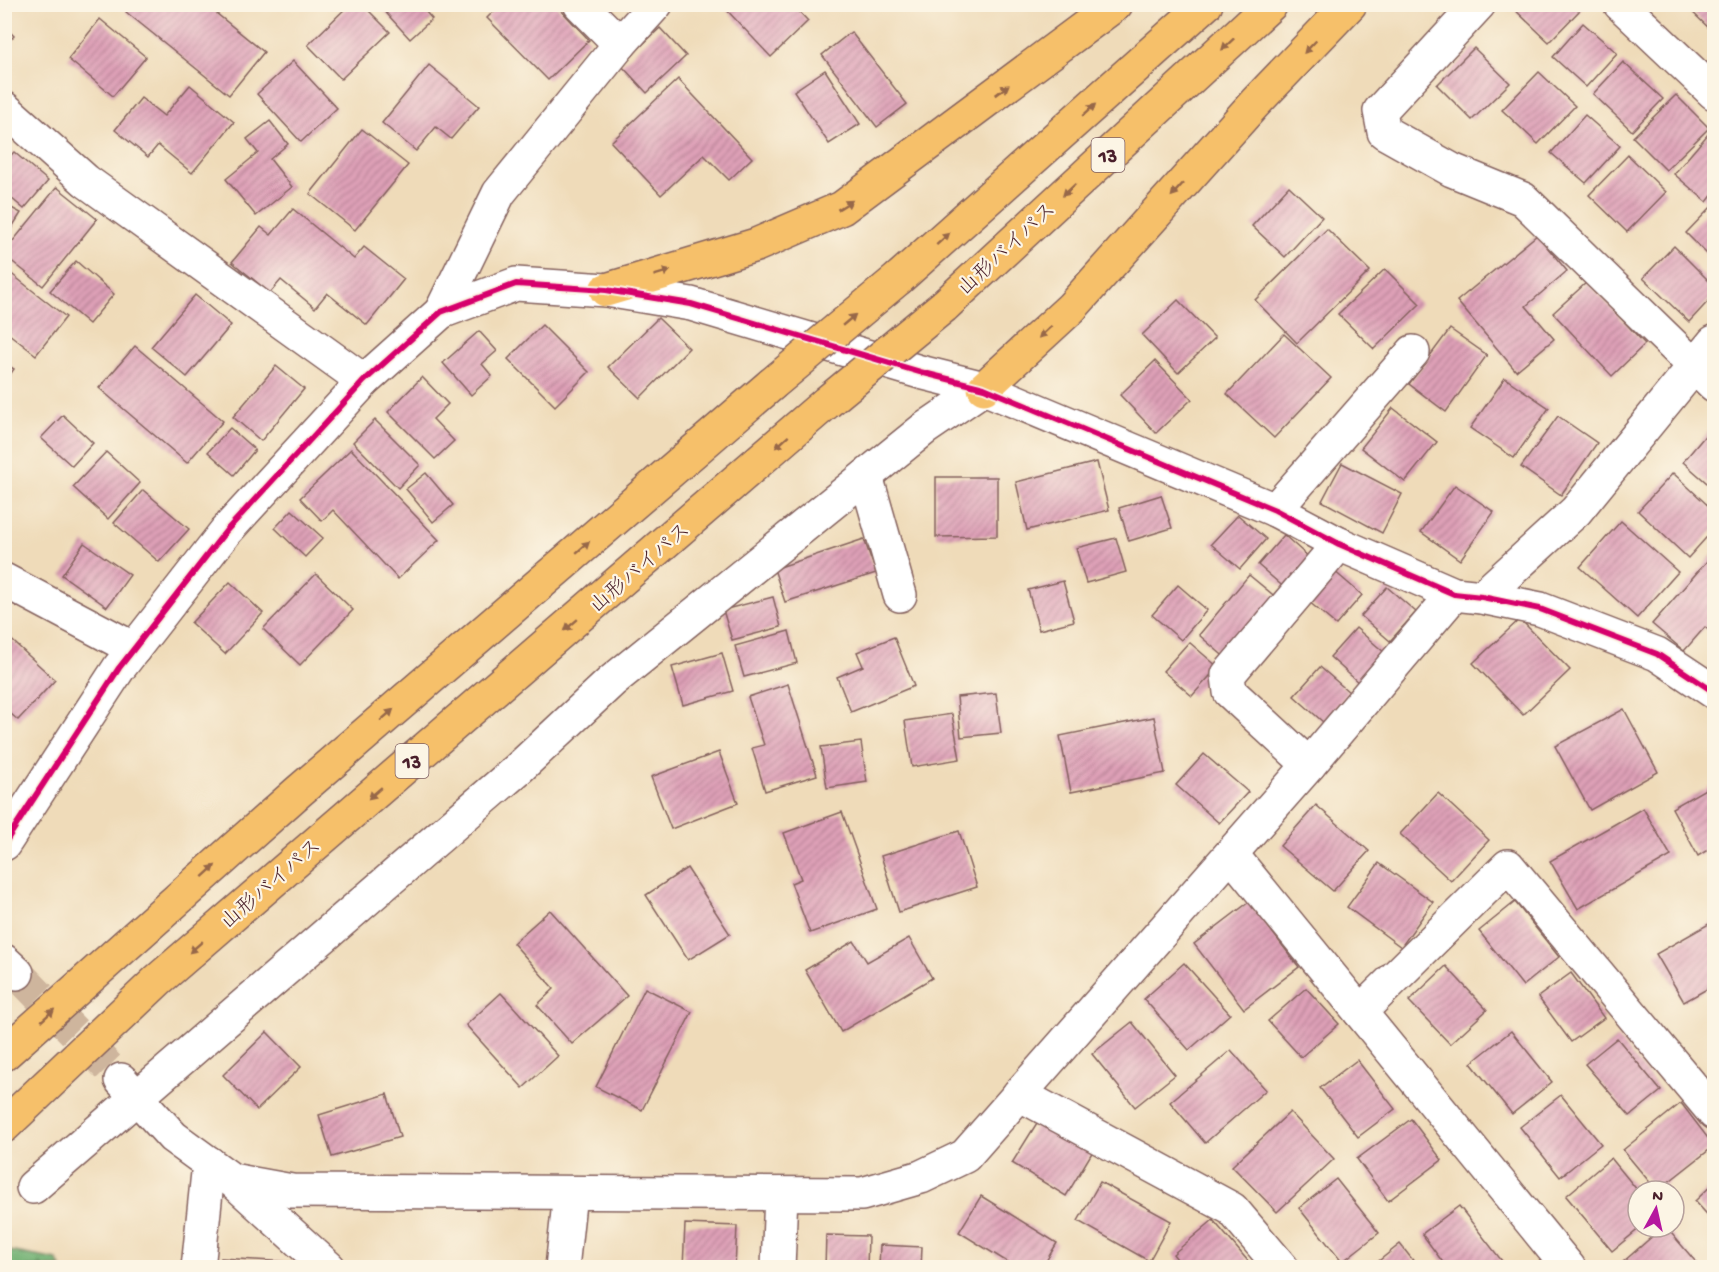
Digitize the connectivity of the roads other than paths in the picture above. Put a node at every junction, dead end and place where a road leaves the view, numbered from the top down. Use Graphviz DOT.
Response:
graph roads {
  1 [pos="580,4"];
  2 [pos="656,4"];
  3 [pos="1116,4"];
  4 [pos="1206,4"];
  5 [pos="1271,4"];
  6 [pos="1350,4"];
  7 [pos="1479,4"];
  8 [pos="1620,4"];
  9 [pos="620,44"];
  10 [pos="1714,93"];
  11 [pos="4,108"];
  12 [pos="606,290"];
  13 [pos="441,312"];
  14 [pos="1413,352"];
  15 [pos="1707,364"];
  16 [pos="364,381"];
  17 [pos="984,388"];
  18 [pos="866,476"];
  19 [pos="1275,510"];
  20 [pos="1339,544"];
  21 [pos="4,580"];
  22 [pos="900,595"];
  23 [pos="1468,595"];
  24 [pos="134,649"];
  25 [pos="1714,692"];
  26 [pos="1310,765"];
  27 [pos="4,844"];
  28 [pos="1231,854"];
  29 [pos="1360,1012"];
  30 [pos="4,1054"];
  31 [pos="130,1089"];
  32 [pos="1019,1094"];
  33 [pos="1714,1113"];
  34 [pos="4,1126"];
  35 [pos="221,1171"];
  36 [pos="33,1187"];
  37 [pos="570,1193"];
  38 [pos="782,1194"];
  39 [pos="198,1268"];
  40 [pos="329,1268"];
  41 [pos="562,1268"];
  42 [pos="778,1268"];
  43 [pos="1282,1268"];
  44 [pos="1569,1268"];
  1 -- 9 [label="street"];
  2 -- 9 [label="street"];
  12 -- 3 [label="highway, one-way"];
  30 -- 4 [label="highway, 13, one-way, bridge"];
  5 -- 34 [label="highway, 山形バイパス / 13, one-way, bridge"];
  6 -- 17 [label="highway, one-way"];
  7 -- 15 [label="street"];
  8 -- 10 [label="street"];
  9 -- 13 [label="street"];
  11 -- 16 [label="street"];
  12 -- 13 [label="street"];
  12 -- 17 [label="street"];
  13 -- 16 [label="street"];
  14 -- 19 [label="street"];
  15 -- 23 [label="street"];
  16 -- 24 [label="street"];
  17 -- 18 [label="street"];
  17 -- 19 [label="street"];
  18 -- 22 [label="street"];
  18 -- 31 [label="street"];
  19 -- 20 [label="street"];
  20 -- 23 [label="street"];
  20 -- 26 [label="street"];
  21 -- 24 [label="street"];
  23 -- 25 [label="street"];
  23 -- 26 [label="street"];
  24 -- 27 [label="street"];
  26 -- 28 [label="street"];
  28 -- 29 [label="street"];
  28 -- 32 [label="street"];
  29 -- 33 [label="street"];
  29 -- 44 [label="street"];
  31 -- 35 [label="street"];
  31 -- 36 [label="street"];
  32 -- 38 [label="street"];
  32 -- 43 [label="street"];
  35 -- 37 [label="street"];
  35 -- 39 [label="street"];
  35 -- 40 [label="street"];
  37 -- 38 [label="street"];
  37 -- 41 [label="street"];
  38 -- 42 [label="street"];
}
